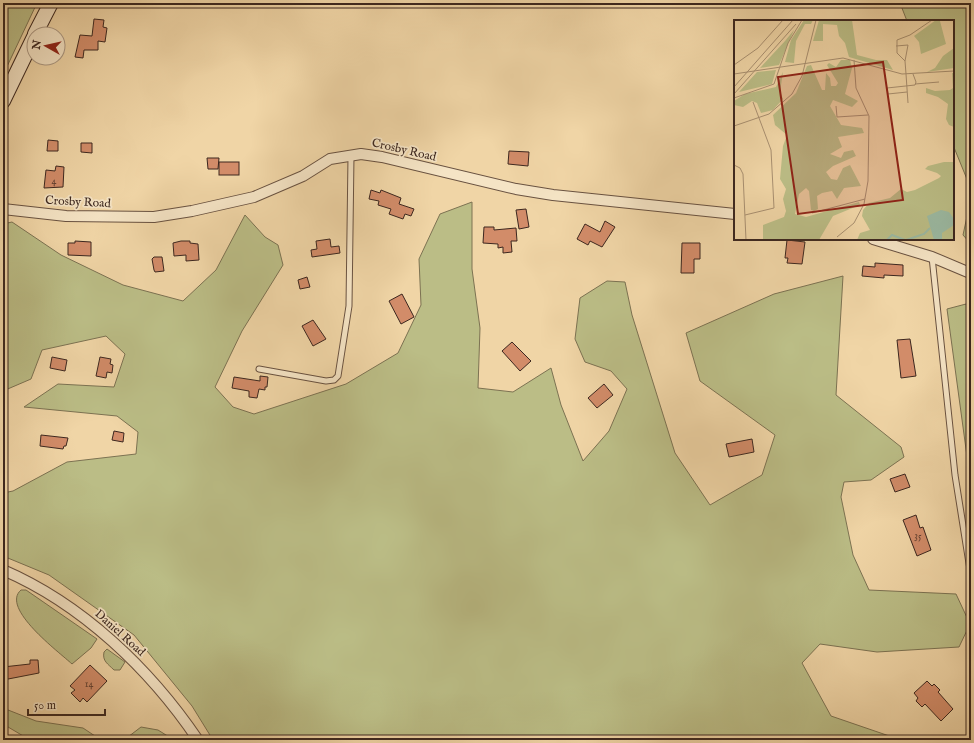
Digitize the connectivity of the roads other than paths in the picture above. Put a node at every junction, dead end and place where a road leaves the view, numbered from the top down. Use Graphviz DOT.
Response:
graph roads {
  1 [pos="51,3"];
  2 [pos="39,26"];
  3 [pos="26,54"];
  4 [pos="3,101"];
  5 [pos="351,156"];
  6 [pos="3,209"];
  7 [pos="734,214"];
  8 [pos="876,240"];
  9 [pos="932,257"];
  10 [pos="970,274"];
  11 [pos="259,369"];
  12 [pos="3,570"];
  13 [pos="971,576"];
  14 [pos="198,740"];
  1 -- 2 [label="street"];
  3 -- 4 [label="street"];
  5 -- 6 [label="street, Crosby Road"];
  5 -- 7 [label="street, Crosby Road"];
  5 -- 11 [label="lane"];
  8 -- 9 [label="street"];
  9 -- 10 [label="street"];
  9 -- 13 [label="lane"];
  12 -- 14 [label="street, Daniel Road"];
}
